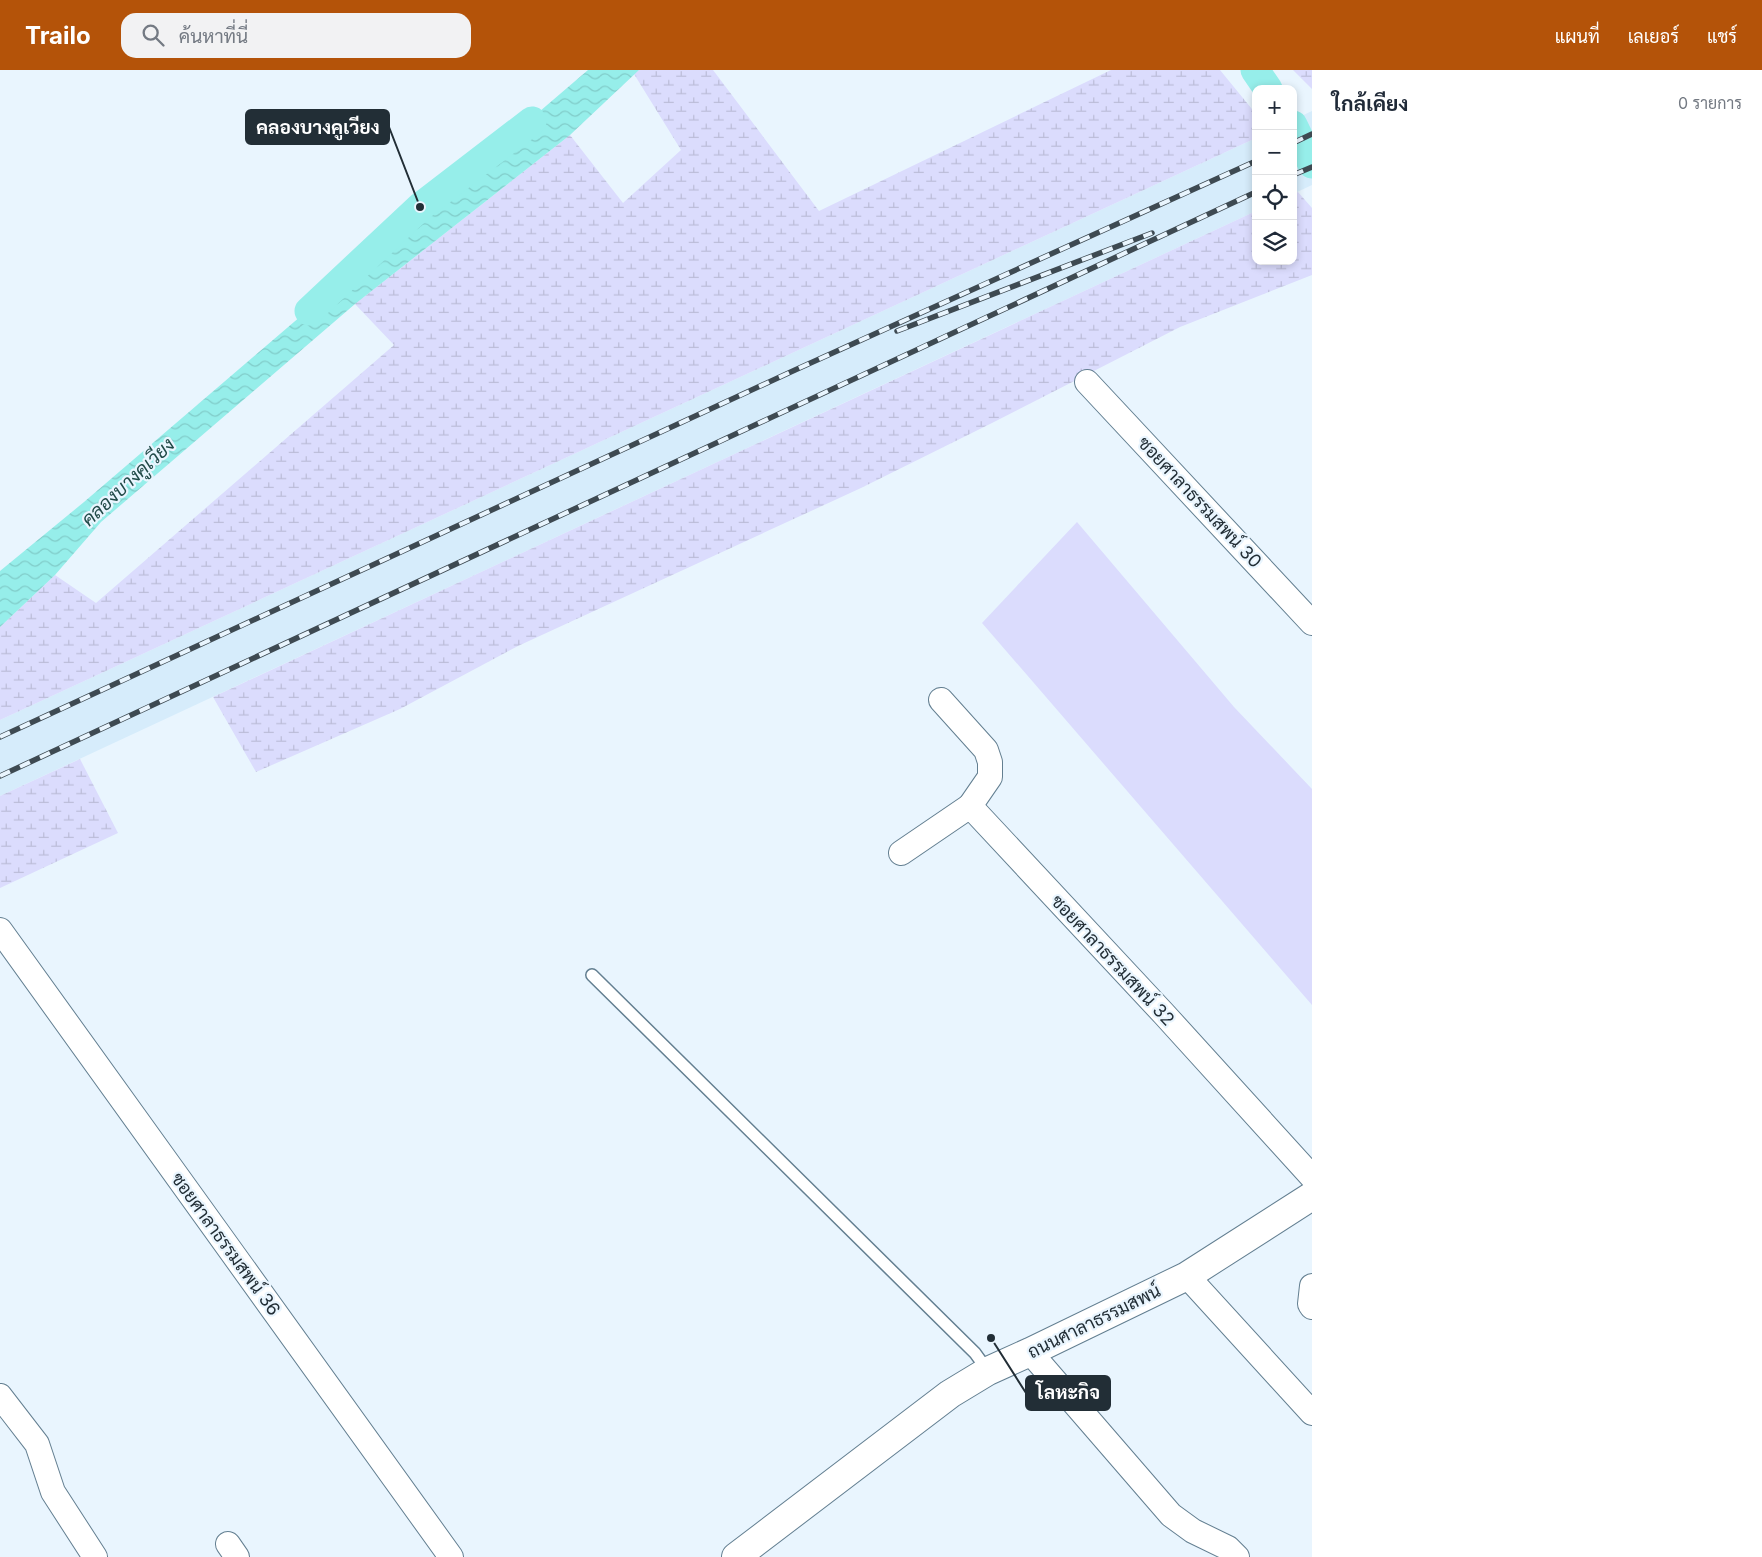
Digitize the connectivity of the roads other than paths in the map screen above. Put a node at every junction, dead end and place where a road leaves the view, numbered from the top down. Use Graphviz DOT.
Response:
graph roads {
  1 [pos="1088,382"];
  2 [pos="1312,623"];
  3 [pos="941,700"];
  4 [pos="970,806"];
  5 [pos="901,853"];
  6 [pos="0,930"];
  7 [pos="592,975"];
  8 [pos="1312,1177"];
  9 [pos="1312,1196"];
  10 [pos="1187,1276"];
  11 [pos="1312,1286"];
  12 [pos="1312,1307"];
  13 [pos="1030,1352"];
  14 [pos="988,1371"];
  15 [pos="0,1396"];
  16 [pos="1312,1413"];
  17 [pos="95,1557"];
  18 [pos="451,1557"];
  19 [pos="736,1557"];
  20 [pos="1237,1557"];
  1 -- 2 [label="street, ซอยศาลาธรรมสพน์ 30"];
  3 -- 4 [label="street"];
  4 -- 5 [label="street"];
  4 -- 8 [label="street, ซอยศาลาธรรมสพน์ 32"];
  6 -- 18 [label="street, ซอยศาลาธรรมสพน์ 36"];
  7 -- 14 [label="lane"];
  9 -- 10 [label="street, ถนนศาลาธรรมสพน์"];
  10 -- 13 [label="street, ถนนศาลาธรรมสพน์"];
  10 -- 16 [label="street"];
  11 -- 12 [label="street"];
  13 -- 14 [label="street, ถนนศาลาธรรมสพน์"];
  13 -- 20 [label="street"];
  14 -- 19 [label="street, ถนนศาลาธรรมสพน์"];
  15 -- 17 [label="street"];
}
